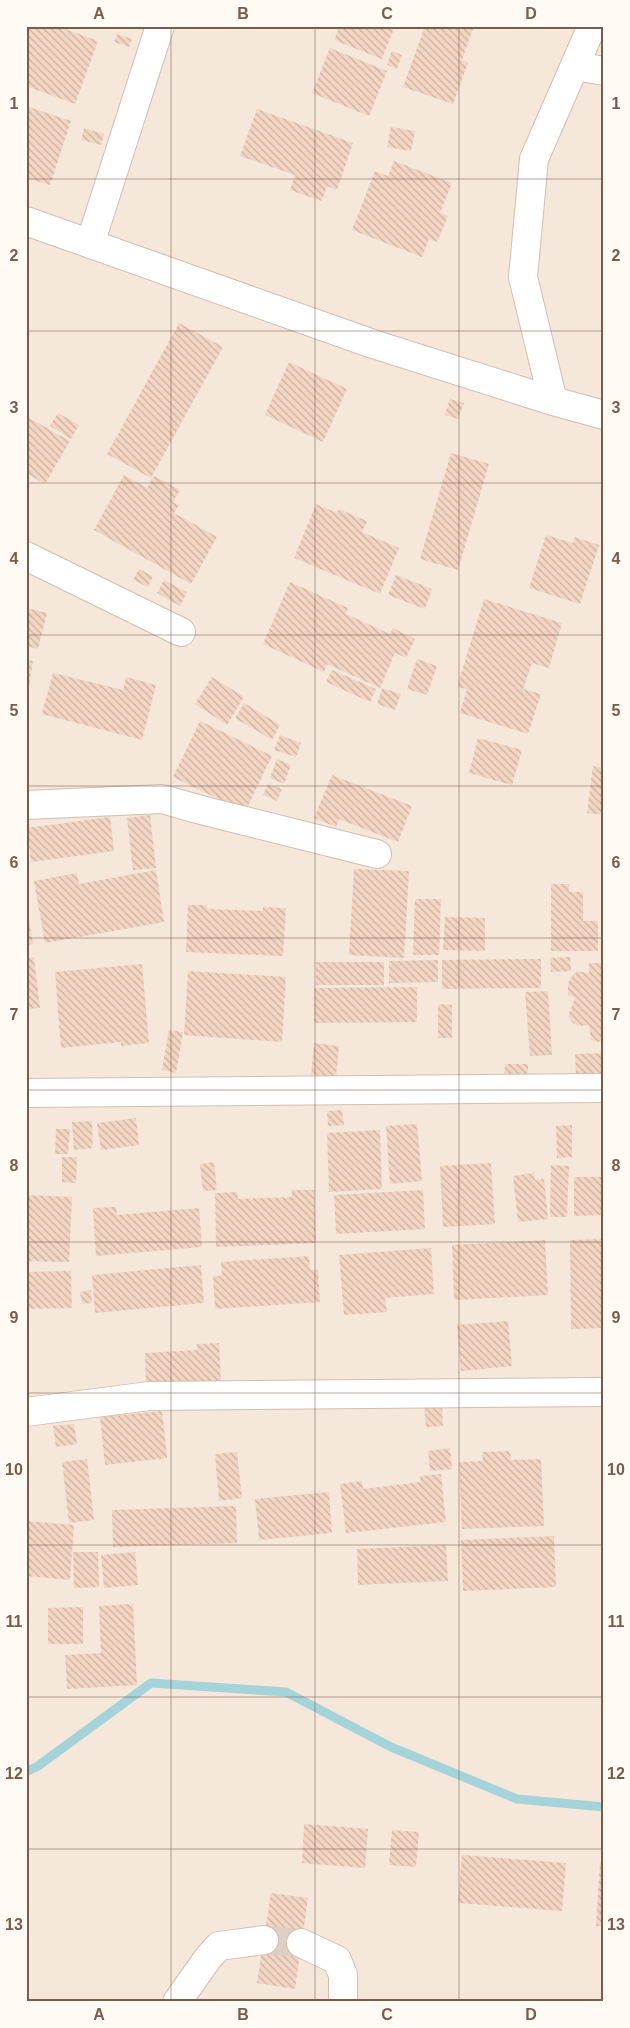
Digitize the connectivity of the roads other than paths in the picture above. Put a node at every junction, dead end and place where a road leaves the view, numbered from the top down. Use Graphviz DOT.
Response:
graph roads {
  1 [pos="160,26"];
  2 [pos="592,26"];
  3 [pos="575,66"];
  4 [pos="604,71"];
  5 [pos="26,221"];
  6 [pos="90,244"];
  7 [pos="553,401"];
  8 [pos="604,415"];
  9 [pos="26,556"];
  10 [pos="181,632"];
  11 [pos="26,806"];
  12 [pos="377,854"];
  13 [pos="604,1088"];
  14 [pos="26,1093"];
  15 [pos="604,1392"];
  16 [pos="26,1412"];
  17 [pos="264,1940"];
  18 [pos="301,1943"];
  19 [pos="177,2002"];
  20 [pos="343,2002"];
  1 -- 6 [label="street"];
  2 -- 3 [label="street"];
  3 -- 4 [label="street"];
  3 -- 7 [label="street"];
  5 -- 6 [label="street"];
  6 -- 7 [label="street"];
  7 -- 8 [label="street"];
  9 -- 10 [label="street"];
  11 -- 12 [label="street"];
  13 -- 14 [label="street"];
  15 -- 16 [label="street"];
  17 -- 19 [label="street"];
  18 -- 20 [label="street"];
}
